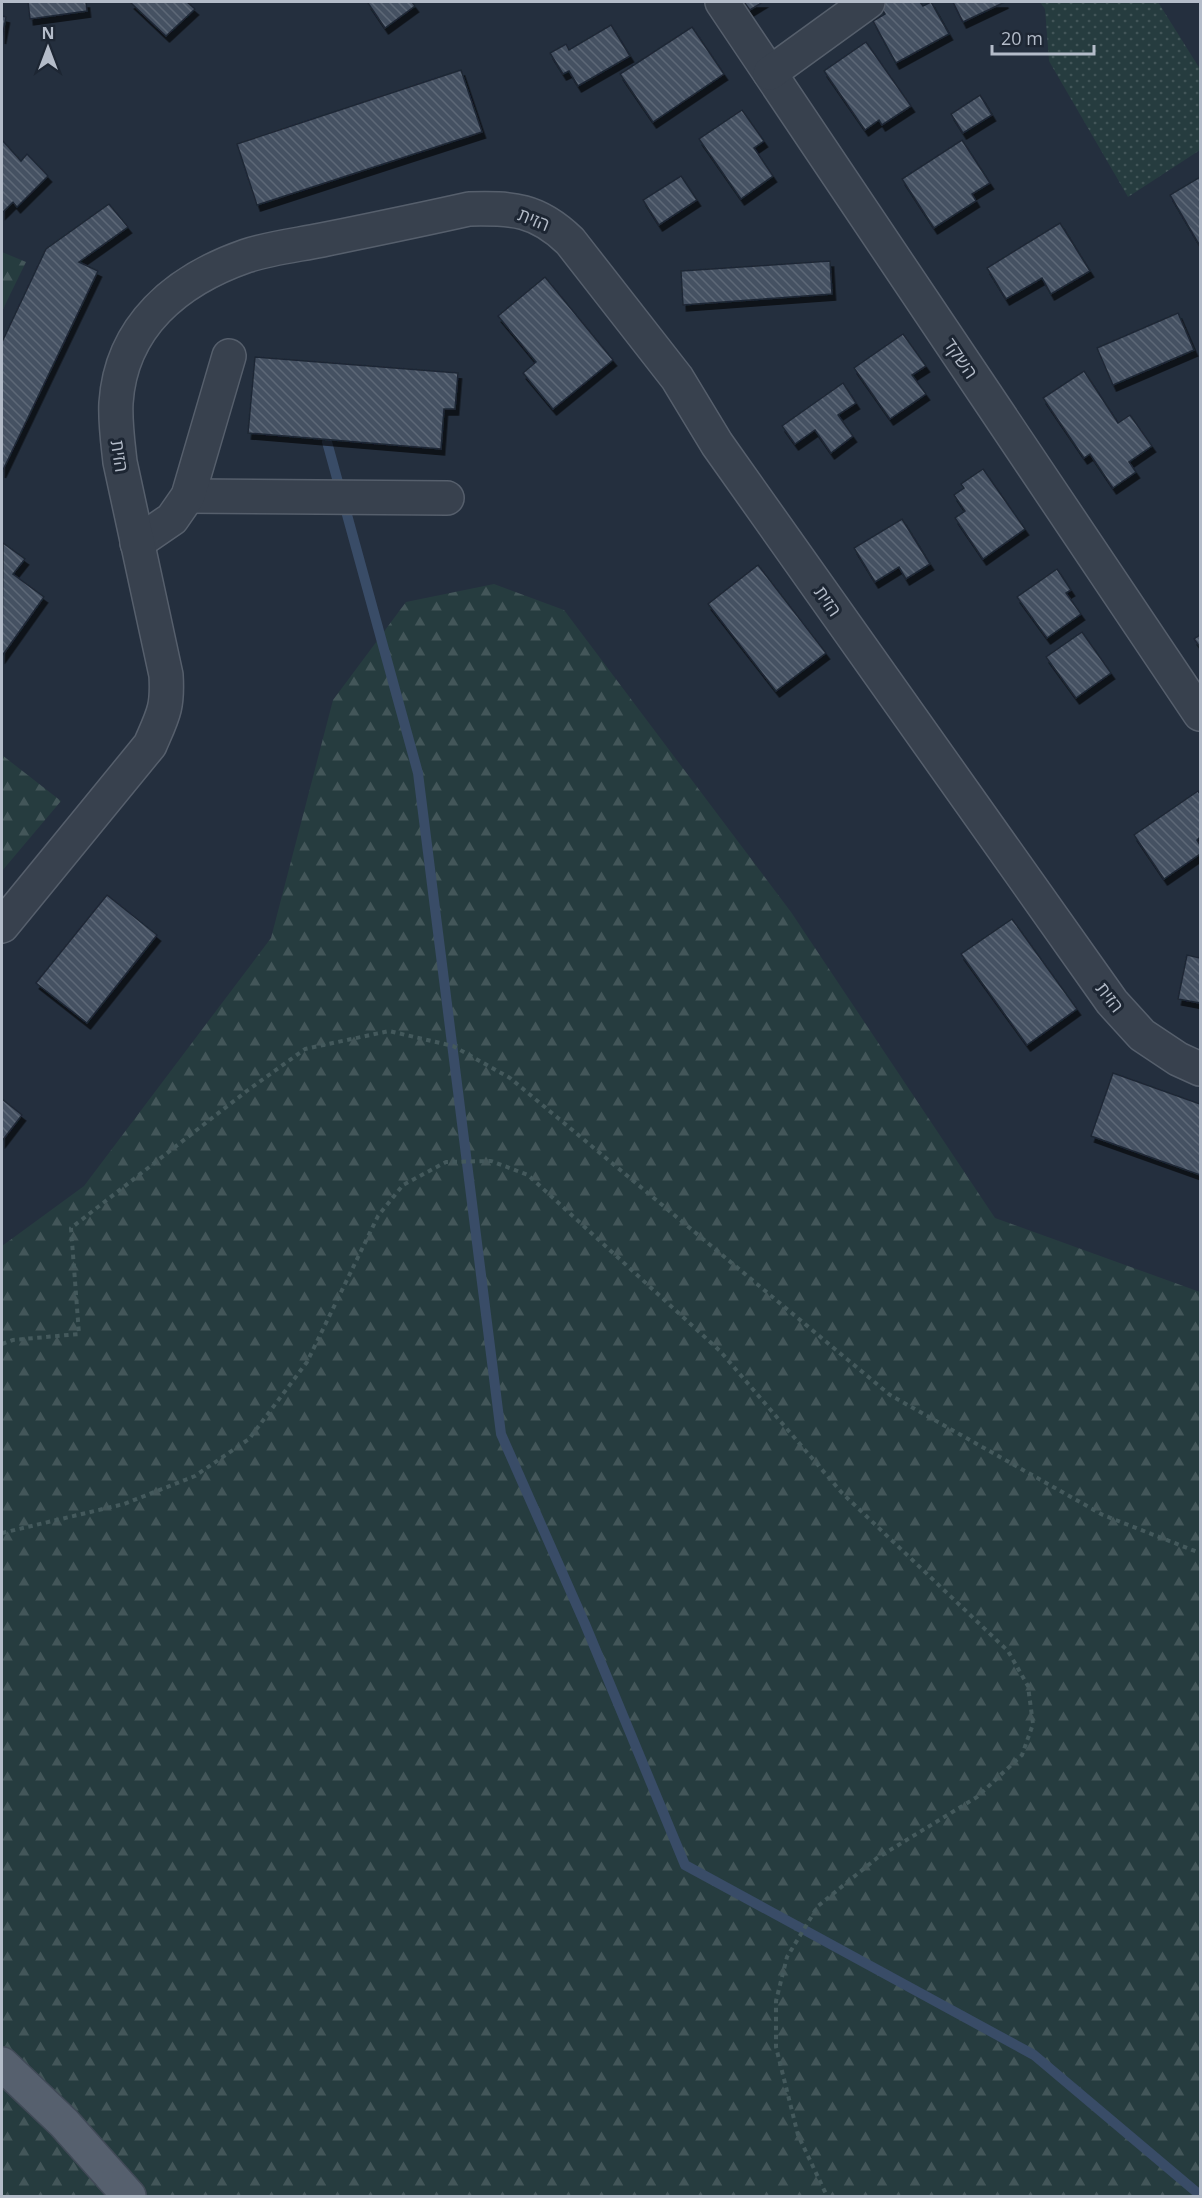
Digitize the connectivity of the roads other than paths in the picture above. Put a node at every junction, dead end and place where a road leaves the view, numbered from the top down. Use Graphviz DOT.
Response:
graph roads {
  1 [pos="722,2"];
  2 [pos="868,2"];
  3 [pos="770,73"];
  4 [pos="229,356"];
  5 [pos="188,496"];
  6 [pos="447,498"];
  7 [pos="137,543"];
  8 [pos="1200,714"];
  9 [pos="2,926"];
  10 [pos="1200,1069"];
  11 [pos="2,2064"];
  12 [pos="129,2196"];
  1 -- 3 [label="street, השקד"];
  2 -- 3 [label="street"];
  3 -- 8 [label="street, השקד"];
  4 -- 5 [label="street"];
  5 -- 6 [label="street"];
  5 -- 7 [label="street"];
  7 -- 9 [label="street, הזית"];
  7 -- 10 [label="street, הזית"];
  11 -- 12 [label="main road"];
}
